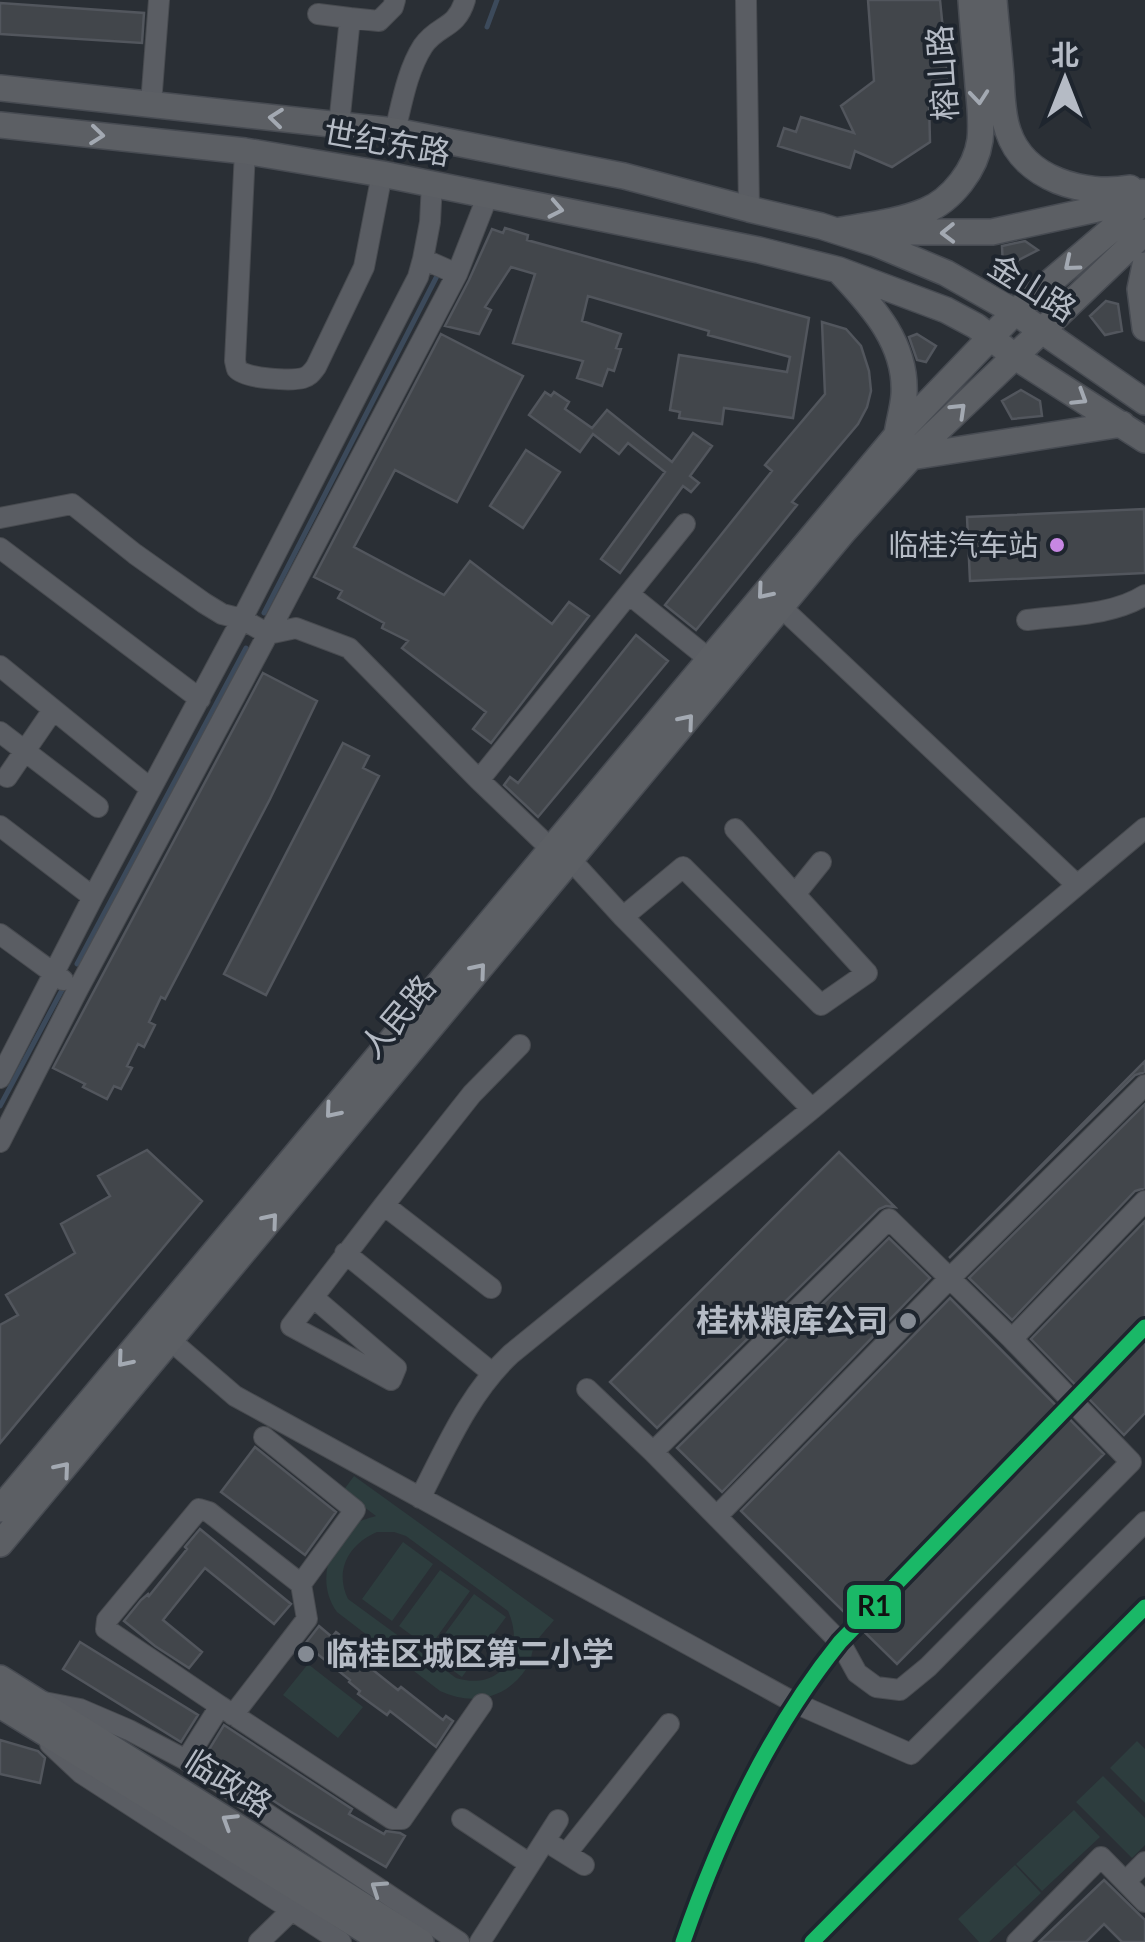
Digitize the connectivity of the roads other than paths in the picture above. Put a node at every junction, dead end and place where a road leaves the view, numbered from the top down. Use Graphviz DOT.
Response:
graph roads {
  1 [pos="158,0"];
  2 [pos="395,0"];
  3 [pos="465,0"];
  4 [pos="746,0"];
  5 [pos="971,0"];
  6 [pos="994,0"];
  7 [pos="318,14"];
  8 [pos="350,18"];
  9 [pos="0,88"];
  10 [pos="151,104"];
  11 [pos="0,124"];
  12 [pos="339,125"];
  13 [pos="396,131"];
  14 [pos="246,151"];
  15 [pos="382,174"];
  16 [pos="432,183"];
  17 [pos="1145,188"];
  18 [pos="488,195"];
  19 [pos="1145,201"];
  20 [pos="748,210"];
  21 [pos="838,230"];
  22 [pos="1145,232"];
  23 [pos="423,259"];
  24 [pos="1145,265"];
  25 [pos="839,270"];
  26 [pos="456,274"];
  27 [pos="1015,312"];
  28 [pos="1145,328"];
  29 [pos="1040,330"];
  30 [pos="992,337"];
  31 [pos="1014,356"];
  32 [pos="1145,402"];
  33 [pos="1122,424"];
  34 [pos="897,434"];
  35 [pos="1145,440"];
  36 [pos="911,457"];
  37 [pos="0,518"];
  38 [pos="686,524"];
  39 [pos="835,524"];
  40 [pos="0,548"];
  41 [pos="630,595"];
  42 [pos="1145,595"];
  43 [pos="781,607"];
  44 [pos="242,620"];
  45 [pos="1026,620"];
  46 [pos="268,634"];
  47 [pos="709,659"];
  48 [pos="0,666"];
  49 [pos="200,699"];
  50 [pos="53,710"];
  51 [pos="0,732"];
  52 [pos="24,751"];
  53 [pos="6,777"];
  54 [pos="479,780"];
  55 [pos="151,788"];
  56 [pos="98,807"];
  57 [pos="0,826"];
  58 [pos="1145,828"];
  59 [pos="734,829"];
  60 [pos="561,854"];
  61 [pos="821,862"];
  62 [pos="1078,885"];
  63 [pos="796,893"];
  64 [pos="93,897"];
  65 [pos="624,917"];
  66 [pos="0,934"];
  67 [pos="55,974"];
  68 [pos="77,991"];
  69 [pos="520,1045"];
  70 [pos="7,1046"];
  71 [pos="0,1078"];
  72 [pos="1145,1085"];
  73 [pos="812,1109"];
  74 [pos="0,1142"];
  75 [pos="1145,1201"];
  76 [pos="384,1205"];
  77 [pos="346,1253"];
  78 [pos="948,1279"];
  79 [pos="491,1288"];
  80 [pos="314,1298"];
  81 [pos="1012,1339"];
  82 [pos="170,1340"];
  83 [pos="491,1372"];
  84 [pos="587,1389"];
  85 [pos="264,1437"];
  86 [pos="652,1452"];
  87 [pos="1138,1455"];
  88 [pos="420,1498"];
  89 [pos="0,1509"];
  90 [pos="717,1516"];
  91 [pos="1145,1522"];
  92 [pos="0,1544"];
  93 [pos="300,1584"];
  94 [pos="0,1678"];
  95 [pos="38,1700"];
  96 [pos="482,1704"];
  97 [pos="7,1709"];
  98 [pos="226,1710"];
  99 [pos="668,1724"];
  100 [pos="186,1760"];
  101 [pos="462,1820"];
  102 [pos="558,1820"];
  103 [pos="545,1840"];
  104 [pos="1145,1862"];
  105 [pos="530,1864"];
  106 [pos="1126,1881"];
  107 [pos="1145,1902"];
  108 [pos="292,1910"];
  109 [pos="402,1938"];
  110 [pos="259,1942"];
  111 [pos="341,1942"];
  112 [pos="460,1942"];
  113 [pos="480,1942"];
  114 [pos="1016,1942"];
  1 -- 10 [label="street"];
  2 -- 8 [label="street"];
  3 -- 13 [label="street"];
  4 -- 20 [label="street"];
  5 -- 21 [label="main road, 榕山路, one-way"];
  6 -- 17 [label="main road, 榕山路"];
  7 -- 8 [label="street"];
  8 -- 12 [label="street"];
  9 -- 10 [label="main road, 世纪东路"];
  12 -- 10 [label="main road, 世纪东路, one-way"];
  11 -- 14 [label="main road, 世纪东路, one-way"];
  12 -- 13 [label="main road, 世纪东路"];
  13 -- 20 [label="main road, 世纪东路"];
  14 -- 15 [label="main road, 世纪东路"];
  14 -- 15 [label="street"];
  15 -- 16 [label="main road, 世纪东路"];
  16 -- 18 [label="main road, 世纪东路"];
  16 -- 23 [label="street"];
  17 -- 21 [label="main road, one-way"];
  18 -- 25 [label="main road, 世纪东路, one-way"];
  18 -- 26 [label="street"];
  19 -- 27 [label="main road, one-way"];
  20 -- 21 [label="main road, 世纪东路"];
  21 -- 27 [label="main road, 金山路"];
  22 -- 29 [label="main road"];
  23 -- 26 [label="street"];
  23 -- 44 [label="street"];
  24 -- 28 [label="main road"];
  25 -- 30 [label="main road, 金山路"];
  25 -- 34 [label="main road"];
  26 -- 46 [label="street"];
  27 -- 29 [label="main road, 金山路"];
  27 -- 30 [label="main road"];
  29 -- 31 [label="main road"];
  29 -- 32 [label="main road, 金山路"];
  30 -- 31 [label="main road, 金山路"];
  30 -- 34 [label="main road"];
  31 -- 33 [label="main road, 金山路, one-way"];
  36 -- 31 [label="main road, one-way"];
  33 -- 35 [label="main road, 金山路"];
  33 -- 36 [label="main road"];
  34 -- 39 [label="main road"];
  36 -- 39 [label="main road"];
  37 -- 44 [label="street"];
  38 -- 41 [label="street"];
  39 -- 43 [label="main road, 人民路"];
  39 -- 47 [label="main road, 人民路, one-way"];
  40 -- 49 [label="street"];
  41 -- 47 [label="street"];
  41 -- 54 [label="street"];
  42 -- 45 [label="street"];
  60 -- 43 [label="main road, 人民路, one-way"];
  43 -- 62 [label="street"];
  44 -- 46 [label="street"];
  44 -- 49 [label="street"];
  46 -- 54 [label="street"];
  46 -- 68 [label="street"];
  47 -- 60 [label="main road, 人民路"];
  48 -- 50 [label="street"];
  49 -- 55 [label="street"];
  50 -- 52 [label="street"];
  50 -- 55 [label="street"];
  51 -- 52 [label="street"];
  52 -- 53 [label="street"];
  52 -- 56 [label="street"];
  54 -- 60 [label="street"];
  55 -- 64 [label="street"];
  57 -- 64 [label="street"];
  58 -- 62 [label="street"];
  59 -- 63 [label="street"];
  60 -- 65 [label="street"];
  82 -- 60 [label="main road, 人民路, one-way"];
  60 -- 89 [label="main road, 人民路, one-way"];
  61 -- 63 [label="street"];
  62 -- 73 [label="street"];
  63 -- 65 [label="street"];
  64 -- 67 [label="street"];
  65 -- 73 [label="street"];
  66 -- 67 [label="street"];
  67 -- 68 [label="street"];
  67 -- 70 [label="street"];
  68 -- 74 [label="street"];
  69 -- 76 [label="street"];
  70 -- 71 [label="street"];
  72 -- 78 [label="street"];
  73 -- 83 [label="street"];
  75 -- 81 [label="street"];
  76 -- 77 [label="street"];
  76 -- 79 [label="street"];
  77 -- 80 [label="street"];
  77 -- 83 [label="street"];
  78 -- 81 [label="street"];
  78 -- 86 [label="street"];
  78 -- 90 [label="street"];
  80 -- 80 [label="street"];
  81 -- 87 [label="street"];
  82 -- 88 [label="street"];
  92 -- 82 [label="main road, 人民路, one-way"];
  83 -- 88 [label="street"];
  84 -- 86 [label="street"];
  85 -- 93 [label="street"];
  86 -- 90 [label="street"];
  87 -- 90 [label="street"];
  88 -- 91 [label="street"];
  93 -- 98 [label="street"];
  93 -- 98 [label="street"];
  94 -- 95 [label="main road, 临政路"];
  95 -- 100 [label="street"];
  109 -- 95 [label="main road, 临政路, one-way"];
  96 -- 98 [label="street"];
  97 -- 108 [label="street"];
  97 -- 109 [label="main road, 临政路"];
  98 -- 100 [label="street"];
  99 -- 103 [label="street"];
  112 -- 100 [label="street, one-way"];
  101 -- 105 [label="street"];
  102 -- 103 [label="street"];
  103 -- 105 [label="street"];
  104 -- 106 [label="street"];
  105 -- 113 [label="street"];
  106 -- 107 [label="street"];
  106 -- 114 [label="street"];
  108 -- 110 [label="street"];
  108 -- 111 [label="street"];
}
